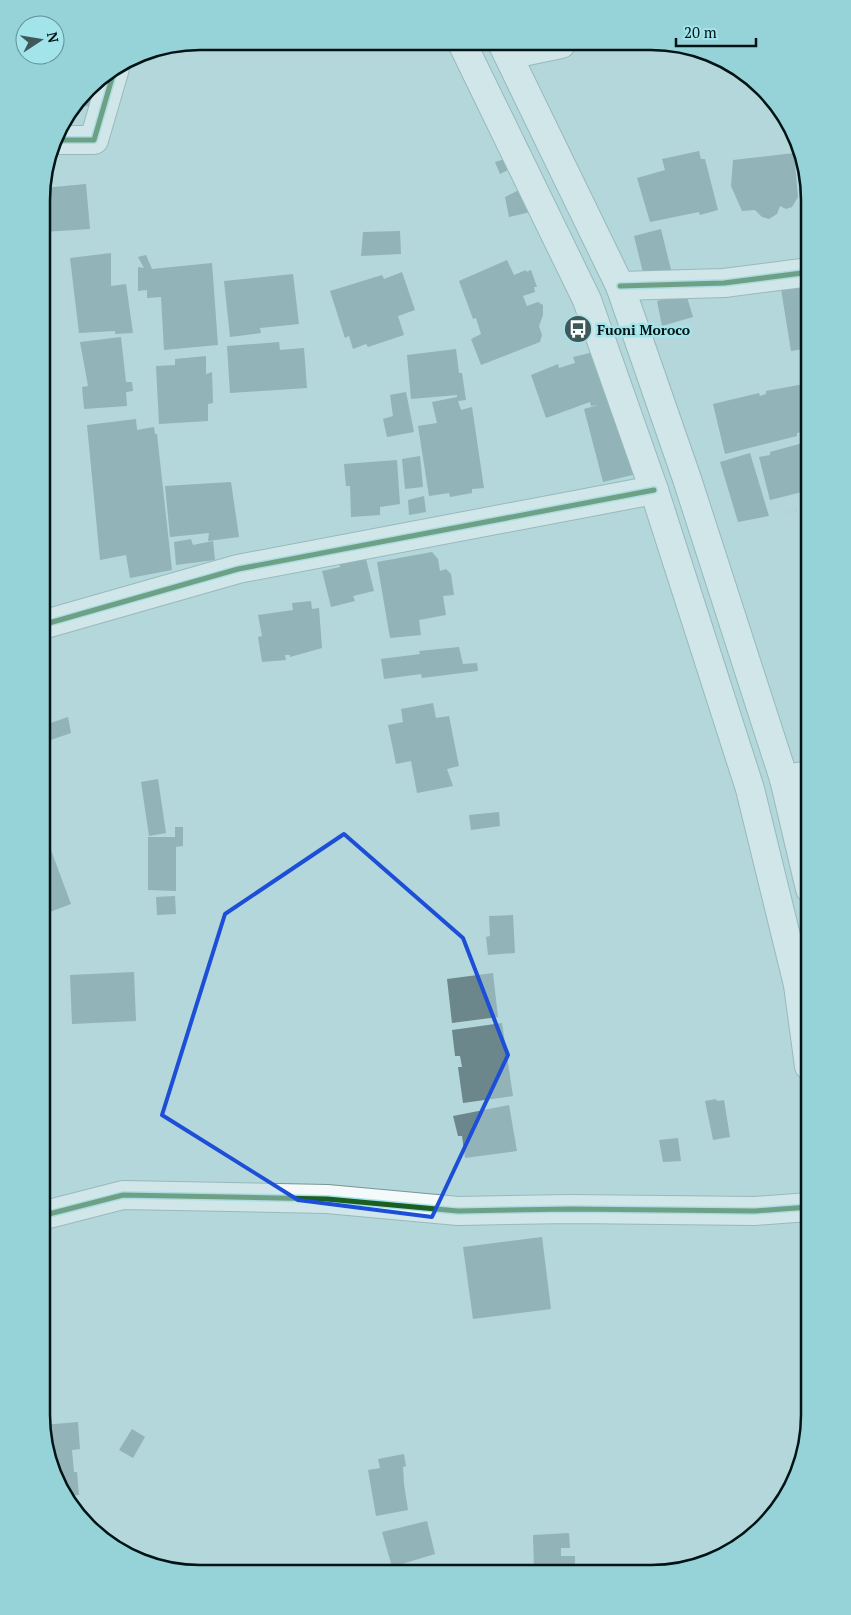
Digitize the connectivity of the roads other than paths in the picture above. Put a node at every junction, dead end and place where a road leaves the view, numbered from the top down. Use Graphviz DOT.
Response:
graph roads {
  1 [pos="465,50"];
  2 [pos="505,50"];
  3 [pos="112,79"];
  4 [pos="62,140"];
  5 [pos="801,273"];
  6 [pos="620,286"];
  7 [pos="654,490"];
  8 [pos="50,623"];
  9 [pos="797,777"];
  10 [pos="801,811"];
  11 [pos="801,1005"];
  12 [pos="801,1207"];
  13 [pos="50,1214"];
  1 -- 7 [label="main road"];
  2 -- 6 [label="main road"];
  3 -- 4 [label="main road"];
  5 -- 6 [label="main road"];
  6 -- 9 [label="main road"];
  7 -- 8 [label="main road"];
  7 -- 11 [label="main road"];
  9 -- 10 [label="main road"];
  12 -- 13 [label="main road"];
}
